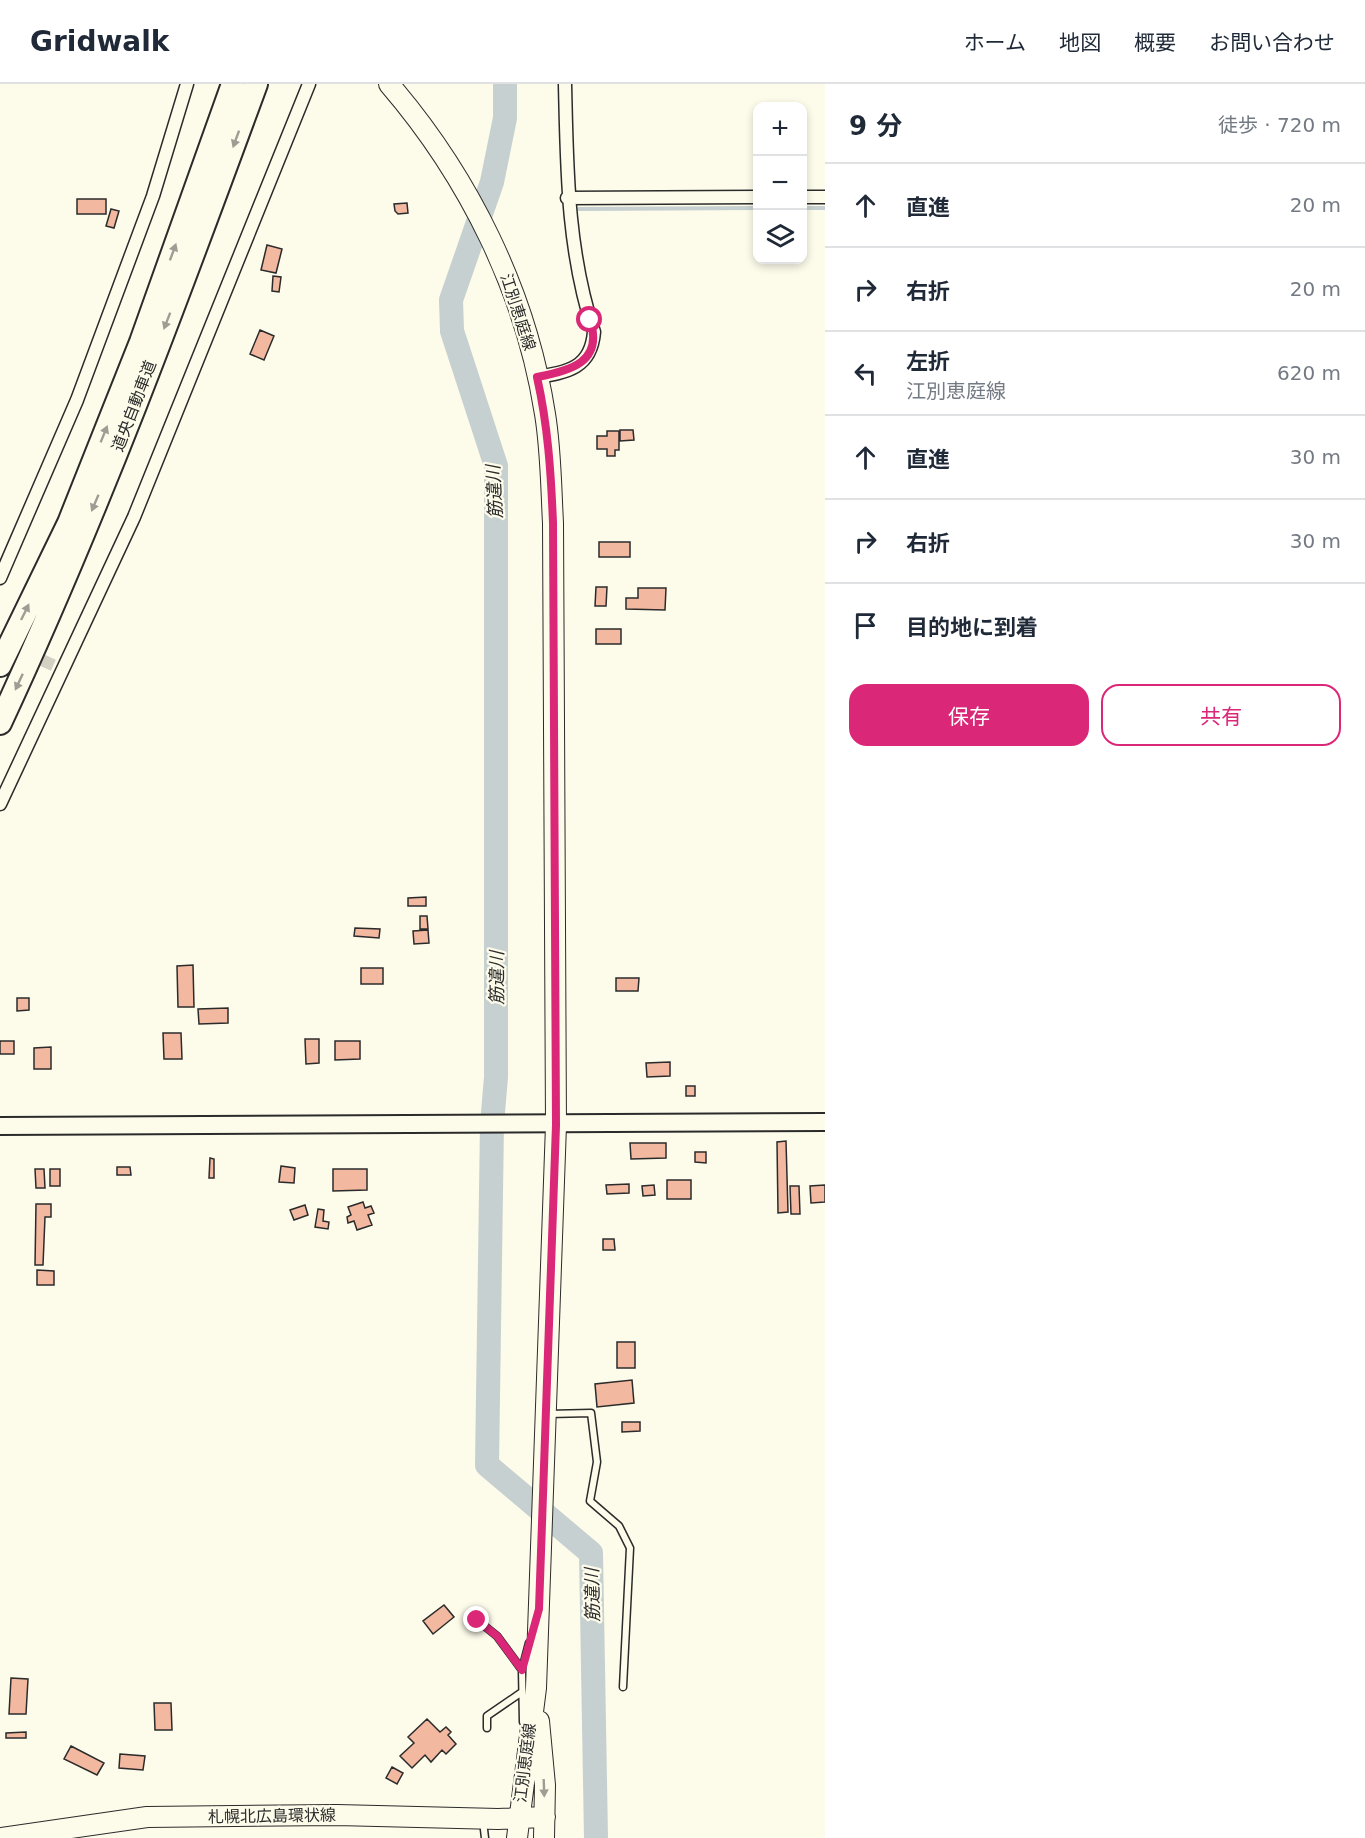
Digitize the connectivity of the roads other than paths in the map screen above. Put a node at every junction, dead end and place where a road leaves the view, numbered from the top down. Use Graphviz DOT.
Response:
graph roads {
  1 [pos="187,84"];
  2 [pos="233,84"];
  3 [pos="256,84"];
  4 [pos="309,84"];
  5 [pos="389,84"];
  6 [pos="565,84"];
  7 [pos="753,197"];
  8 [pos="807,197"];
  9 [pos="825,197"];
  10 [pos="567,198"];
  11 [pos="537,377"];
  12 [pos="0,578"];
  13 [pos="0,665"];
  14 [pos="0,723"];
  15 [pos="0,804"];
  16 [pos="825,1122"];
  17 [pos="556,1125"];
  18 [pos="0,1126"];
  19 [pos="546,1414"];
  20 [pos="539,1609"];
  21 [pos="477,1620"];
  22 [pos="522,1670"];
  23 [pos="622,1687"];
  24 [pos="529,1690"];
  25 [pos="487,1728"];
  26 [pos="545,1817"];
  27 [pos="484,1828"];
  28 [pos="518,1828"];
  29 [pos="2,1838"];
  30 [pos="544,1838"];
  1 -- 12 [label="street"];
  13 -- 2 [label="highway, 道央自動車道, one-way"];
  3 -- 14 [label="highway, 道央自動車道, one-way"];
  4 -- 15 [label="street"];
  5 -- 11 [label="main road, 江別恵庭線"];
  6 -- 10 [label="street"];
  7 -- 10 [label="street"];
  8 -- 9 [label="street"];
  10 -- 11 [label="street"];
  11 -- 17 [label="main road, 江別恵庭線"];
  16 -- 17 [label="street"];
  17 -- 18 [label="street"];
  17 -- 19 [label="main road, 江別恵庭線"];
  19 -- 20 [label="main road, 江別恵庭線"];
  19 -- 23 [label="lane"];
  20 -- 22 [label="lane"];
  20 -- 24 [label="main road, 江別恵庭線"];
  21 -- 22 [label="lane"];
  22 -- 24 [label="lane"];
  24 -- 25 [label="lane"];
  24 -- 26 [label="main road, 江別恵庭線, one-way"];
  24 -- 28 [label="main road, 江別恵庭線"];
  26 -- 28 [label="main road, 札幌北広島環状線"];
  26 -- 30 [label="main road, 江別恵庭線"];
  27 -- 28 [label="main road, 札幌北広島環状線"];
  27 -- 29 [label="main road, 札幌北広島環状線"];
}
